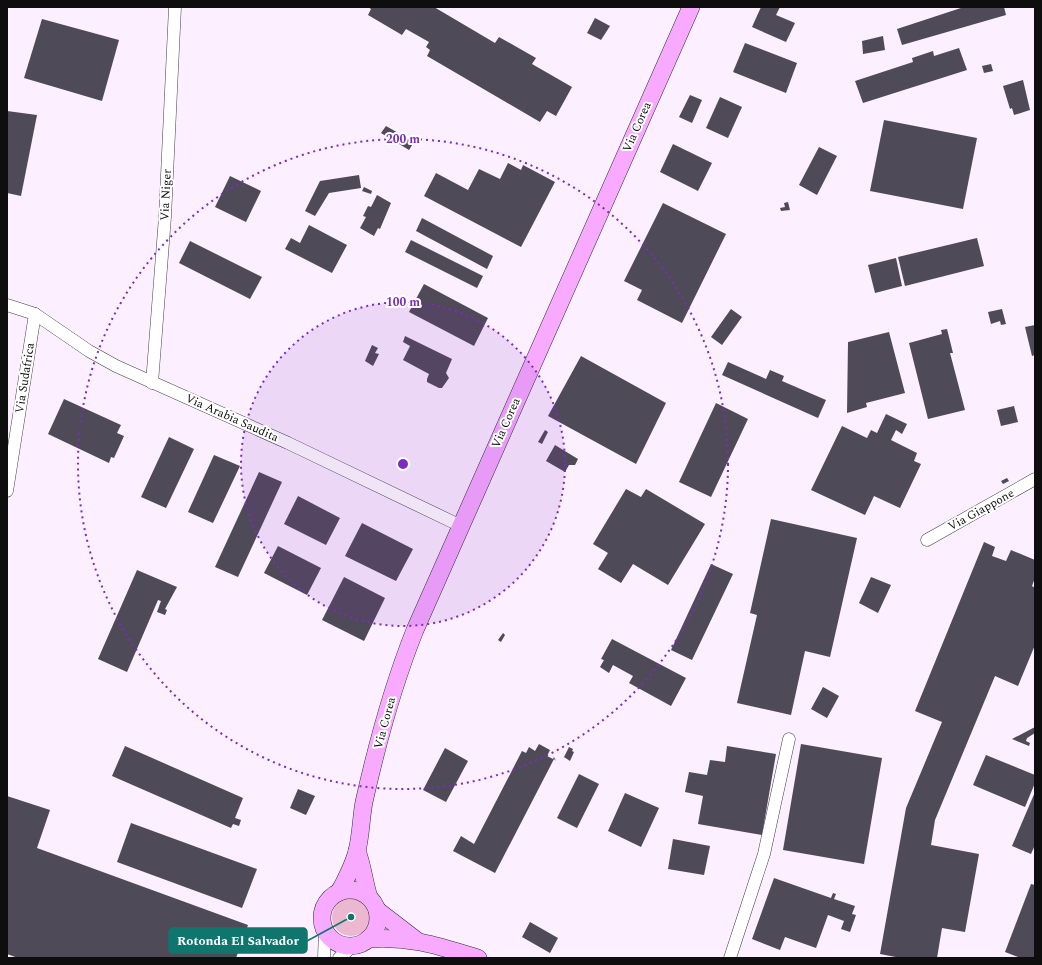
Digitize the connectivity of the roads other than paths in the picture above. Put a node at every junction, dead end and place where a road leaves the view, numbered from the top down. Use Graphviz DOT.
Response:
graph roads {
  1 [pos="175,7"];
  2 [pos="691,7"];
  3 [pos="7,305"];
  4 [pos="35,314"];
  5 [pos="152,383"];
  6 [pos="1035,479"];
  7 [pos="7,490"];
  8 [pos="461,526"];
  9 [pos="927,540"];
  10 [pos="789,739"];
  11 [pos="357,851"];
  12 [pos="339,892"];
  13 [pos="373,903"];
  14 [pos="325,930"];
  15 [pos="416,940"];
  16 [pos="361,942"];
  17 [pos="324,958"];
  18 [pos="339,958"];
  19 [pos="478,958"];
  20 [pos="730,958"];
  1 -- 5 [label="street, Via Niger"];
  2 -- 8 [label="street, Via Corea"];
  3 -- 4 [label="street, Via Arabia Saudita"];
  4 -- 5 [label="street, Via Arabia Saudita"];
  4 -- 7 [label="street, Via Sudafrica"];
  5 -- 8 [label="street, Via Arabia Saudita"];
  6 -- 9 [label="street, Via Giappone"];
  8 -- 11 [label="street, Via Corea"];
  10 -- 20 [label="street"];
  11 -- 12 [label="street"];
  11 -- 13 [label="street"];
  12 -- 13 [label="street"];
  12 -- 14 [label="street"];
  13 -- 15 [label="street"];
  13 -- 16 [label="street"];
  14 -- 16 [label="street"];
  14 -- 17 [label="street"];
  15 -- 16 [label="street"];
  15 -- 19 [label="street"];
  16 -- 18 [label="street"];
}
